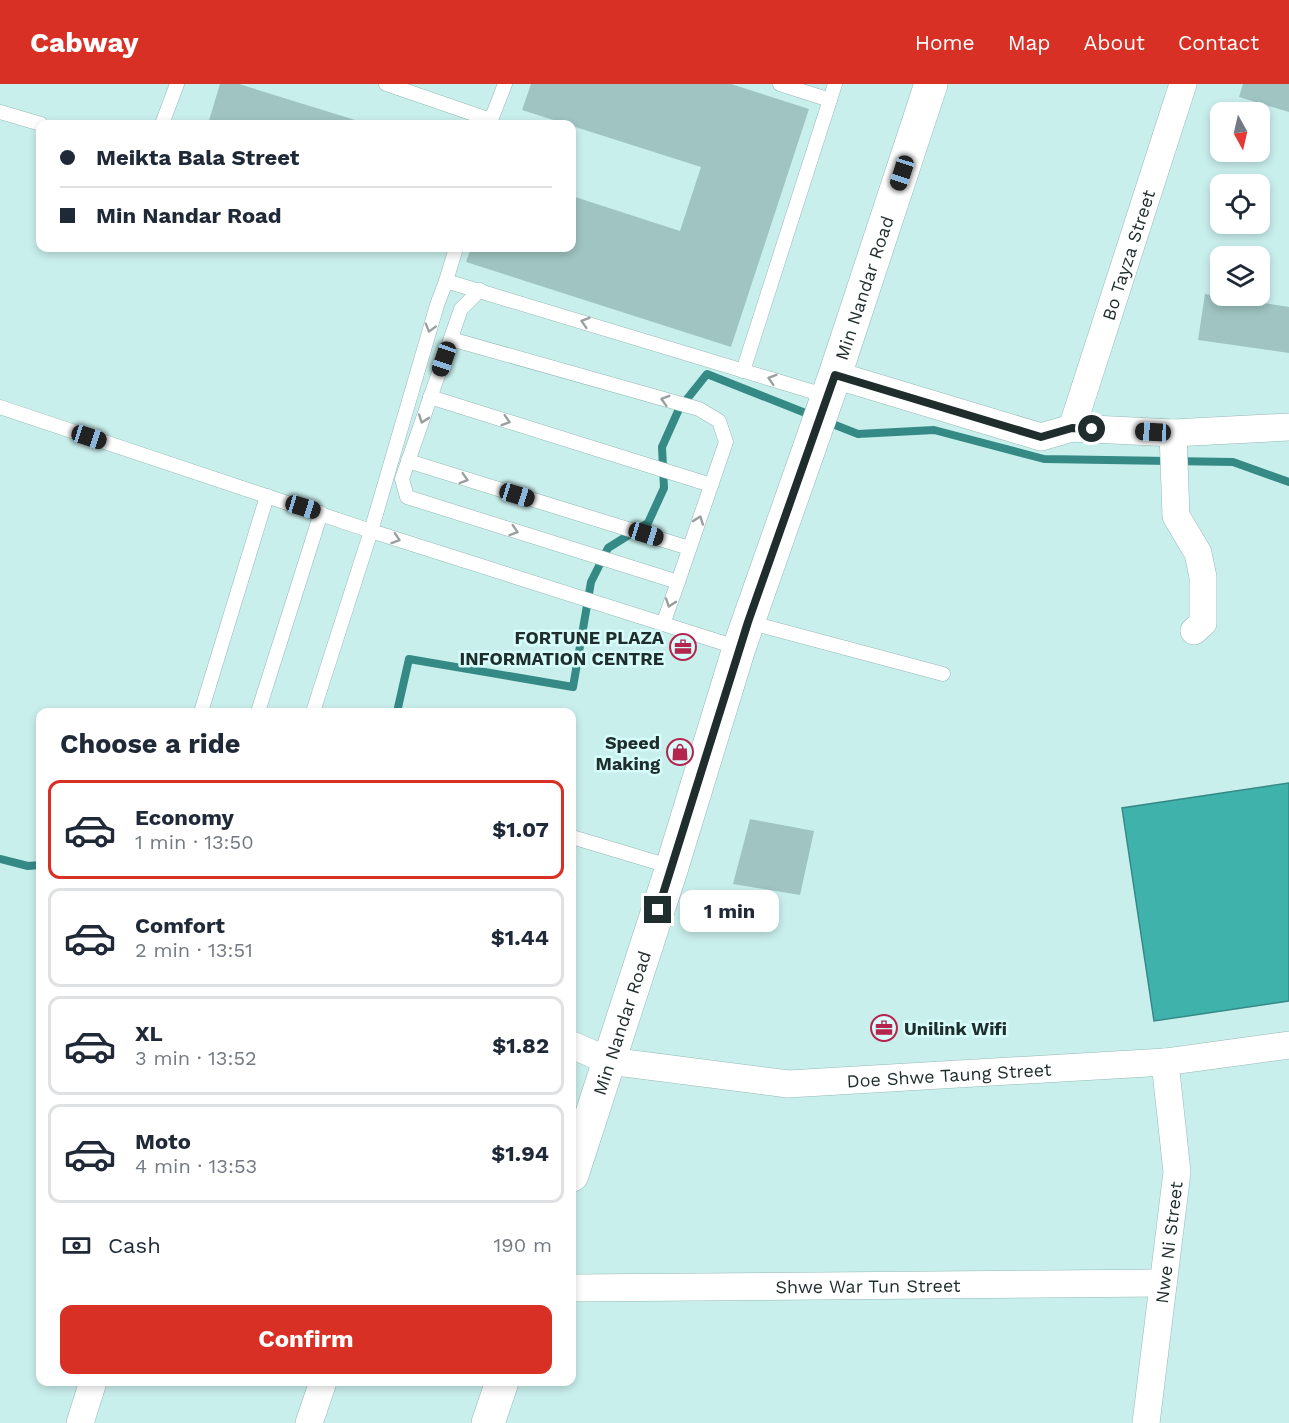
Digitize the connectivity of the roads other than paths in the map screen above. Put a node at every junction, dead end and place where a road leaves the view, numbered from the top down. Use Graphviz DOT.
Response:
graph roads {
  1 [pos="177,84"];
  2 [pos="386,84"];
  3 [pos="505,84"];
  4 [pos="780,84"];
  5 [pos="835,84"];
  6 [pos="932,84"];
  7 [pos="1183,84"];
  8 [pos="830,100"];
  9 [pos="0,112"];
  10 [pos="164,120"];
  11 [pos="485,120"];
  12 [pos="491,120"];
  13 [pos="36,123"];
  14 [pos="455,252"];
  15 [pos="446,281"];
  16 [pos="480,290"];
  17 [pos="451,339"];
  18 [pos="743,370"];
  19 [pos="831,386"];
  20 [pos="430,398"];
  21 [pos="0,407"];
  22 [pos="1289,427"];
  23 [pos="1072,428"];
  24 [pos="1174,444"];
  25 [pos="408,462"];
  26 [pos="711,485"];
  27 [pos="267,496"];
  28 [pos="321,513"];
  29 [pos="371,531"];
  30 [pos="690,548"];
  31 [pos="678,582"];
  32 [pos="663,624"];
  33 [pos="1194,631"];
  34 [pos="744,635"];
  35 [pos="943,675"];
  36 [pos="202,708"];
  37 [pos="259,708"];
  38 [pos="314,708"];
  39 [pos="576,838"];
  40 [pos="672,867"];
  41 [pos="1289,1045"];
  42 [pos="576,1047"];
  43 [pos="609,1061"];
  44 [pos="1165,1062"];
  45 [pos="576,1163"];
  46 [pos="1163,1283"];
  47 [pos="576,1288"];
  48 [pos="92,1386"];
  49 [pos="322,1386"];
  50 [pos="501,1386"];
  51 [pos="80,1423"];
  52 [pos="309,1423"];
  53 [pos="488,1423"];
  54 [pos="1146,1423"];
  1 -- 10 [label="lane"];
  2 -- 11 [label="lane"];
  3 -- 12 [label="lane"];
  4 -- 8 [label="lane"];
  5 -- 8 [label="lane"];
  6 -- 19 [label="main road, Min Nandar Road"];
  7 -- 23 [label="street, Bo Tayza Street"];
  8 -- 18 [label="lane"];
  9 -- 13 [label="lane"];
  14 -- 15 [label="lane"];
  15 -- 16 [label="lane"];
  15 -- 29 [label="lane, one-way"];
  16 -- 17 [label="lane"];
  18 -- 16 [label="lane, one-way"];
  17 -- 20 [label="lane"];
  26 -- 17 [label="lane, one-way"];
  19 -- 18 [label="lane, one-way"];
  19 -- 23 [label="street"];
  19 -- 34 [label="main road, Min Nandar Road"];
  20 -- 25 [label="lane, one-way"];
  20 -- 26 [label="lane, one-way"];
  21 -- 27 [label="lane"];
  22 -- 24 [label="street"];
  23 -- 24 [label="street"];
  24 -- 33 [label="street"];
  25 -- 30 [label="lane, one-way"];
  25 -- 31 [label="lane, one-way"];
  30 -- 26 [label="lane, one-way"];
  27 -- 28 [label="lane"];
  27 -- 36 [label="lane"];
  28 -- 29 [label="lane"];
  28 -- 37 [label="lane"];
  29 -- 32 [label="lane, one-way"];
  29 -- 38 [label="lane"];
  30 -- 31 [label="lane"];
  31 -- 32 [label="lane, one-way"];
  32 -- 34 [label="lane"];
  34 -- 35 [label="lane"];
  34 -- 40 [label="main road, Min Nandar Road"];
  39 -- 40 [label="lane"];
  40 -- 43 [label="main road, Min Nandar Road"];
  41 -- 44 [label="street, Doe Shwe Taung Street"];
  42 -- 43 [label="street, Doe Shwe Taung Street"];
  43 -- 44 [label="street, Doe Shwe Taung Street"];
  43 -- 45 [label="main road, Min Nandar Road"];
  44 -- 46 [label="street, Nwe Ni Street"];
  46 -- 47 [label="street, Shwe War Tun Street"];
  46 -- 54 [label="street, Nwe Ni Street"];
  48 -- 51 [label="street"];
  49 -- 52 [label="street"];
  50 -- 53 [label="main road"];
}
